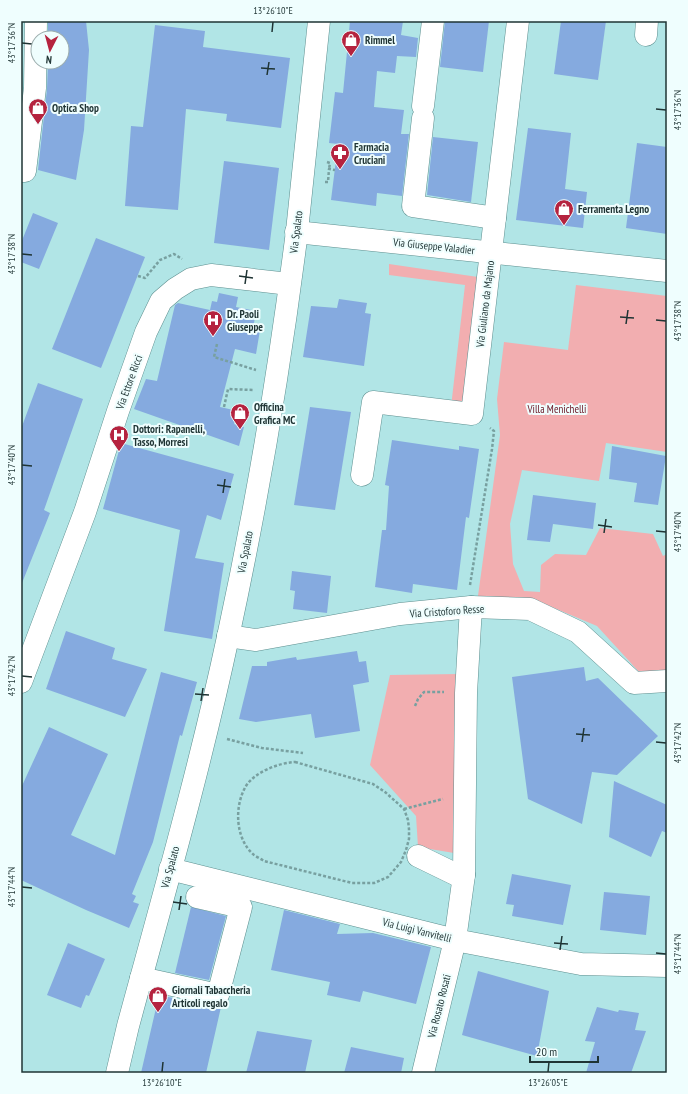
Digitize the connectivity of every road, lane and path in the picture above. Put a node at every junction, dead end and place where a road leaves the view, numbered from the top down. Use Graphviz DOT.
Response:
graph roads {
  1 [pos="36,21"];
  2 [pos="319,21"];
  3 [pos="433,21"];
  4 [pos="518,21"];
  5 [pos="330,163"];
  6 [pos="329,169"];
  7 [pos="335,170"];
  8 [pos="21,171"];
  9 [pos="320,181"];
  10 [pos="495,218"];
  11 [pos="296,232"];
  12 [pos="491,252"];
  13 [pos="185,261"];
  14 [pos="667,271"];
  15 [pos="138,276"];
  16 [pos="289,284"];
  17 [pos="217,344"];
  18 [pos="260,371"];
  19 [pos="257,391"];
  20 [pos="224,407"];
  21 [pos="494,431"];
  22 [pos="362,475"];
  23 [pos="469,607"];
  24 [pos="228,636"];
  25 [pos="667,681"];
  26 [pos="21,682"];
  27 [pos="466,693"];
  28 [pos="415,706"];
  29 [pos="227,739"];
  30 [pos="303,753"];
  31 [pos="465,795"];
  32 [pos="404,809"];
  33 [pos="418,856"];
  34 [pos="170,868"];
  35 [pos="464,875"];
  36 [pos="197,897"];
  37 [pos="455,940"];
  38 [pos="667,966"];
  39 [pos="141,978"];
  40 [pos="128,1026"];
  41 [pos="101,1073"];
  42 [pos="117,1073"];
  43 [pos="423,1073"];
  1 -- 8 [label="street"];
  2 -- 11 [label="street, Via Spalato"];
  3 -- 10 [label="street"];
  4 -- 10 [label="street, Via Giuliano da Majano"];
  5 -- 6 [label="path"];
  6 -- 7 [label="path"];
  6 -- 9 [label="path"];
  10 -- 12 [label="street, Via Giuliano da Majano"];
  11 -- 12 [label="street, Via Giuseppe Valadier"];
  11 -- 16 [label="street, Via Spalato"];
  12 -- 14 [label="street, Via Giuseppe Valadier"];
  12 -- 22 [label="street, Via Giuliano da Majano"];
  13 -- 15 [label="path"];
  16 -- 24 [label="street, Via Spalato"];
  16 -- 26 [label="street, Via Ettore Ricci"];
  17 -- 18 [label="path"];
  19 -- 20 [label="path"];
  21 -- 23 [label="path"];
  23 -- 24 [label="street, Via Cristoforo Resse"];
  23 -- 25 [label="street, Via Cristoforo Resse"];
  23 -- 27 [label="street, Via Rosato Rosati"];
  24 -- 34 [label="street, Via Spalato"];
  27 -- 28 [label="path"];
  27 -- 31 [label="street, Via Rosato Rosati"];
  29 -- 30 [label="path"];
  31 -- 32 [label="path"];
  31 -- 35 [label="street, Via Rosato Rosati"];
  32 -- 32 [label="path"];
  33 -- 35 [label="street"];
  34 -- 37 [label="street, Via Luigi Vanvitelli"];
  34 -- 39 [label="street, Via Spalato"];
  35 -- 37 [label="street, Via Rosato Rosati"];
  36 -- 39 [label="street"];
  37 -- 38 [label="street, Via Luigi Vanvitelli"];
  37 -- 43 [label="street, Via Rosato Rosati"];
  39 -- 40 [label="street, Via Spalato"];
  40 -- 41 [label="street"];
  40 -- 42 [label="street, Via Spalato"];
}
